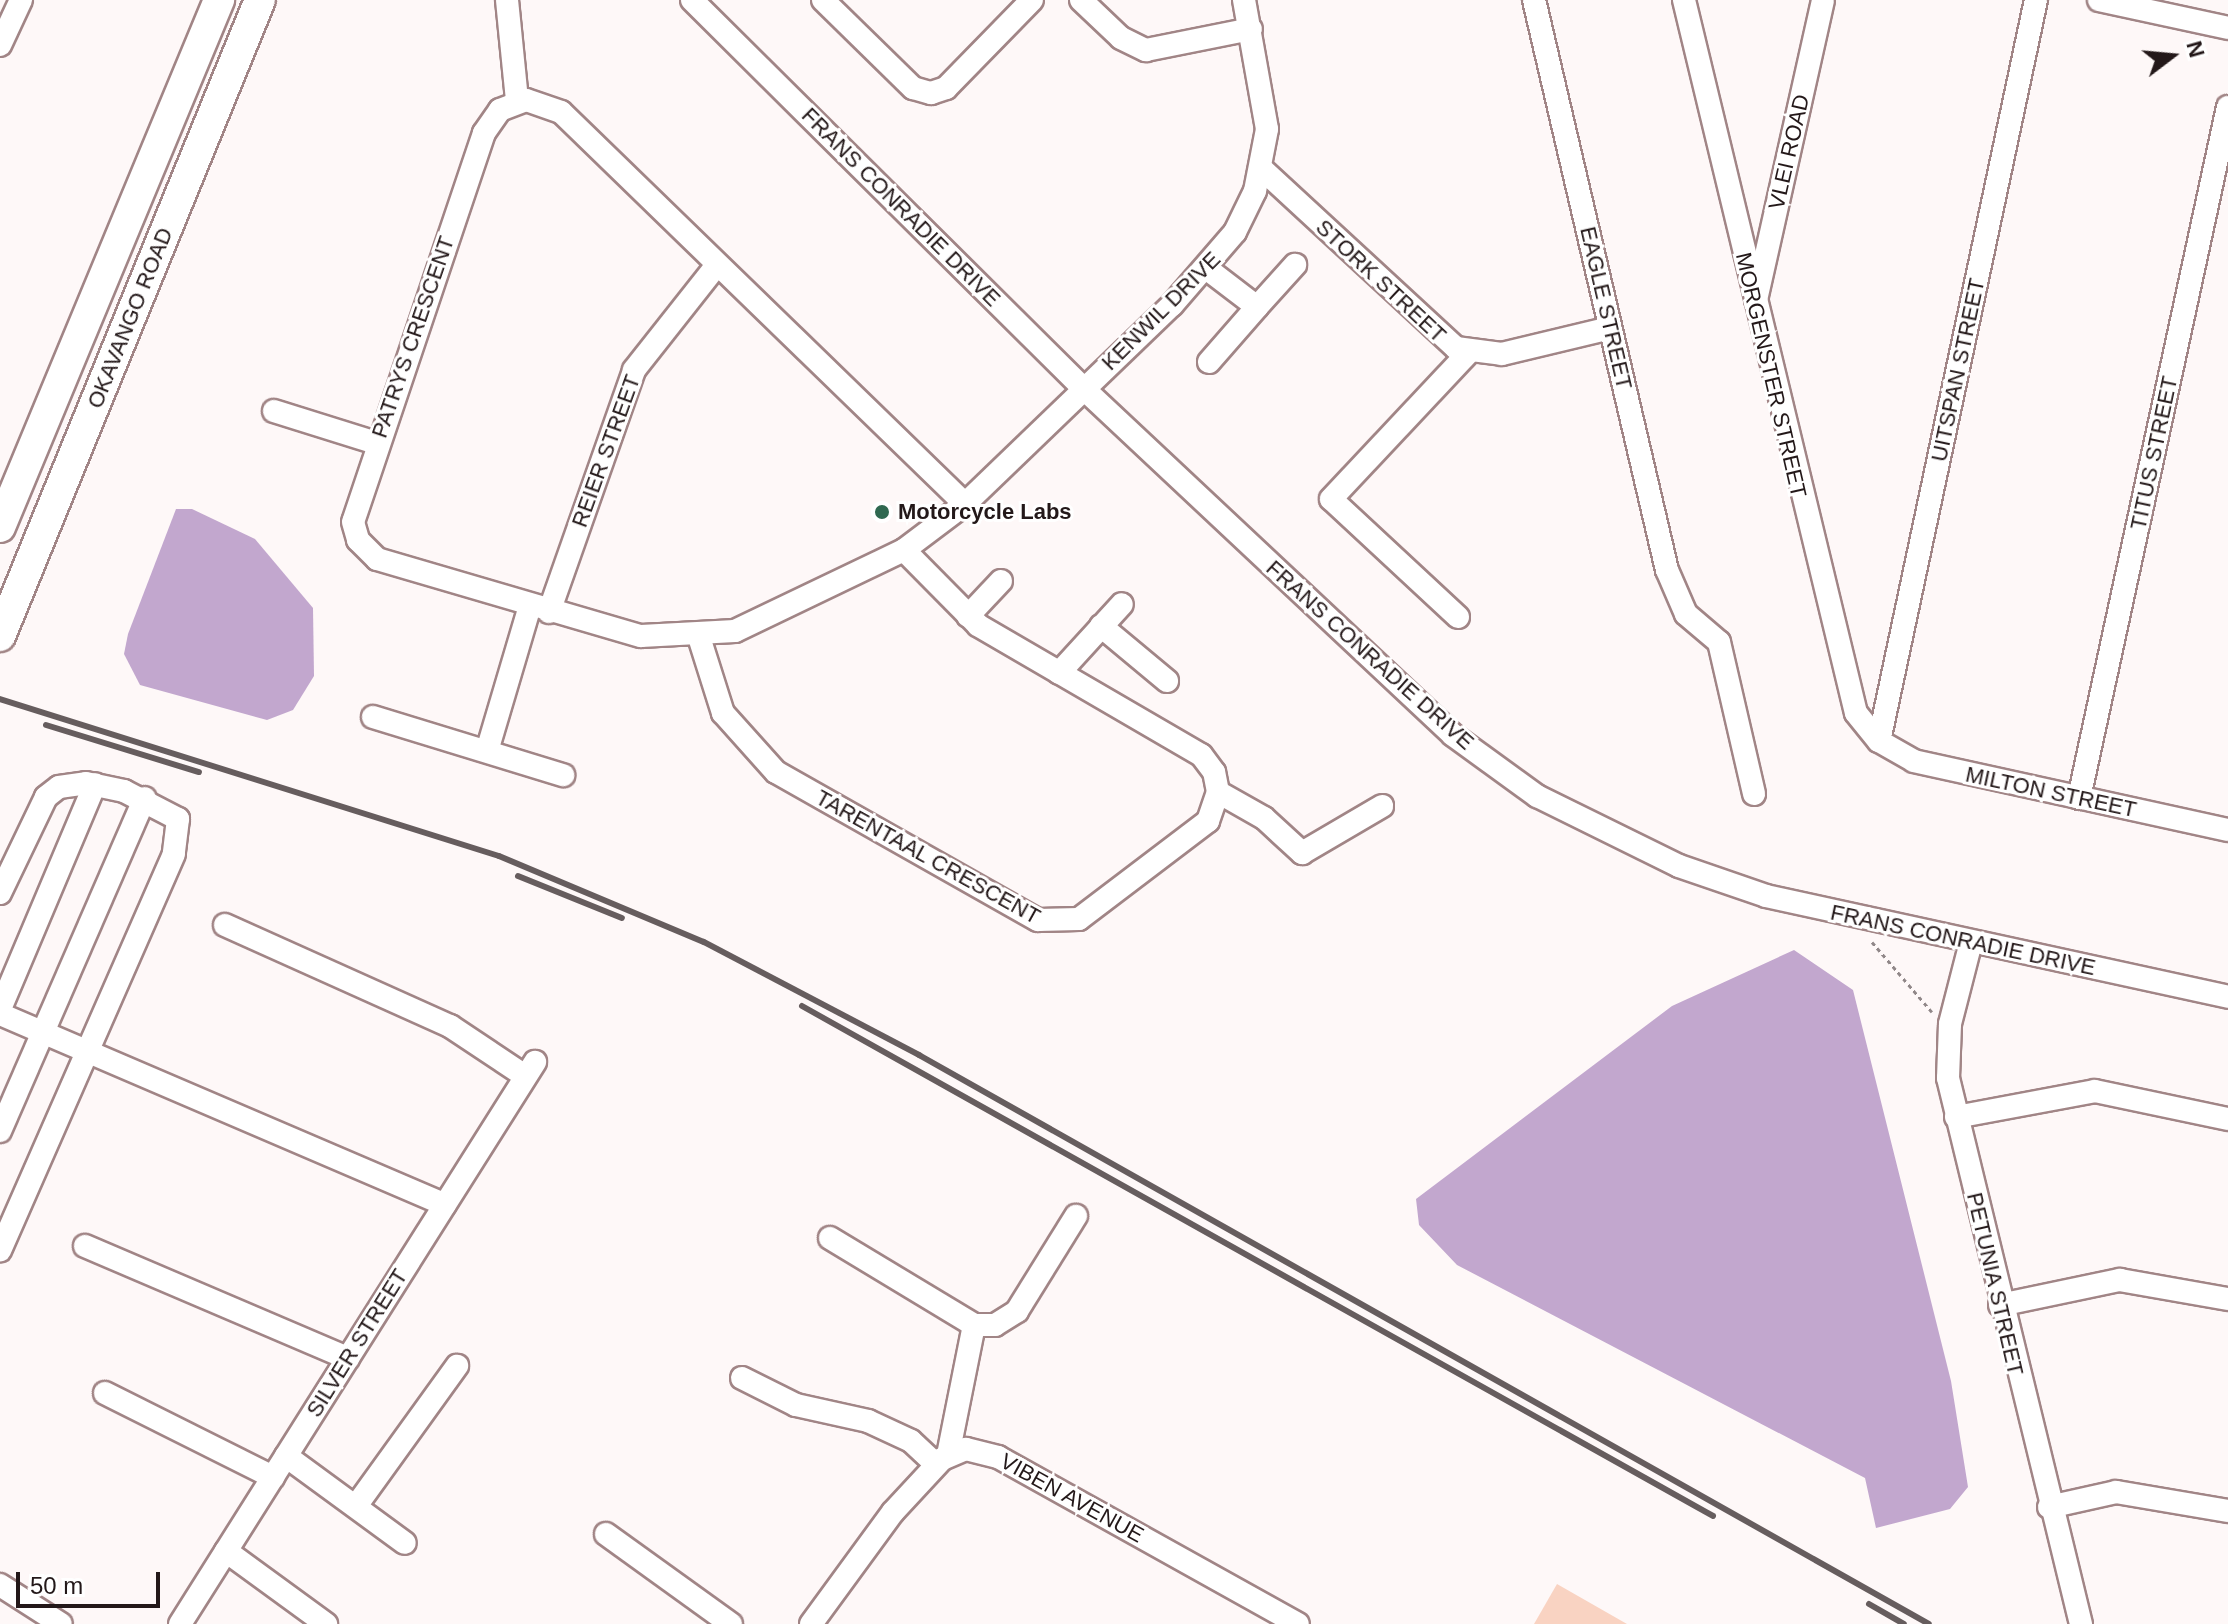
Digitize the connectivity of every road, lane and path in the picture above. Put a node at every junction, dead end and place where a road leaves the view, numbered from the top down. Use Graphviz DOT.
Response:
graph roads {
  1 [pos="21,0"];
  2 [pos="219,0"];
  3 [pos="260,0"];
  4 [pos="507,0"];
  5 [pos="692,0"];
  6 [pos="823,0"];
  7 [pos="1032,0"];
  8 [pos="1081,0"];
  9 [pos="1244,0"];
  10 [pos="1534,0"];
  11 [pos="1684,0"];
  12 [pos="1823,0"];
  13 [pos="2036,0"];
  14 [pos="2099,0"];
  15 [pos="2228,28"];
  16 [pos="1251,29"];
  17 [pos="0,45"];
  18 [pos="517,101"];
  19 [pos="2228,107"];
  20 [pos="1262,169"];
  21 [pos="1295,265"];
  22 [pos="716,266"];
  23 [pos="1206,268"];
  24 [pos="1755,305"];
  25 [pos="1257,307"];
  26 [pos="1610,328"];
  27 [pos="1469,352"];
  28 [pos="1209,362"];
  29 [pos="1083,388"];
  30 [pos="274,411"];
  31 [pos="376,443"];
  32 [pos="965,504"];
  33 [pos="0,527"];
  34 [pos="904,550"];
  35 [pos="1001,581"];
  36 [pos="1122,604"];
  37 [pos="540,609"];
  38 [pos="968,616"];
  39 [pos="1458,617"];
  40 [pos="1101,626"];
  41 [pos="3,628"];
  42 [pos="699,637"];
  43 [pos="1059,673"];
  44 [pos="1167,681"];
  45 [pos="373,717"];
  46 [pos="1879,741"];
  47 [pos="487,751"];
  48 [pos="563,775"];
  49 [pos="95,784"];
  50 [pos="1218,792"];
  51 [pos="1754,794"];
  52 [pos="145,798"];
  53 [pos="2079,798"];
  54 [pos="1382,806"];
  55 [pos="2228,830"];
  56 [pos="0,893"];
  57 [pos="225,925"];
  58 [pos="1866,937"];
  59 [pos="1971,942"];
  60 [pos="2228,997"];
  61 [pos="0,1012"];
  62 [pos="1936,1022"];
  63 [pos="42,1032"];
  64 [pos="87,1052"];
  65 [pos="1956,1117"];
  66 [pos="2228,1119"];
  67 [pos="0,1131"];
  68 [pos="445,1205"];
  69 [pos="1076,1216"];
  70 [pos="830,1238"];
  71 [pos="85,1246"];
  72 [pos="0,1251"];
  73 [pos="2228,1299"];
  74 [pos="2000,1305"];
  75 [pos="974,1325"];
  76 [pos="348,1358"];
  77 [pos="457,1366"];
  78 [pos="742,1378"];
  79 [pos="105,1393"];
  80 [pos="286,1456"];
  81 [pos="942,1459"];
  82 [pos="273,1477"];
  83 [pos="356,1506"];
  84 [pos="2049,1507"];
  85 [pos="2228,1511"];
  86 [pos="606,1534"];
  87 [pos="405,1543"];
  88 [pos="226,1551"];
  89 [pos="0,1585"];
  90 [pos="61,1624"];
  91 [pos="180,1624"];
  92 [pos="326,1624"];
  93 [pos="731,1624"];
  94 [pos="811,1624"];
  95 [pos="1298,1624"];
  96 [pos="2081,1624"];
  1 -- 17 [label="street"];
  2 -- 33 [label="main road, OKAVANGO ROAD"];
  3 -- 41 [label="main road, OKAVANGO ROAD"];
  4 -- 18 [label="street"];
  5 -- 29 [label="street, FRANS CONRADIE DRIVE"];
  6 -- 7 [label="street"];
  8 -- 16 [label="street"];
  9 -- 16 [label="street, KENWIL DRIVE"];
  10 -- 26 [label="street, EAGLE STREET"];
  11 -- 24 [label="street, MORGENSTER STREET"];
  12 -- 24 [label="street, VLEI ROAD"];
  13 -- 46 [label="street, UITSPAN STREET"];
  14 -- 15 [label="street"];
  16 -- 20 [label="street, KENWIL DRIVE"];
  18 -- 22 [label="street"];
  18 -- 31 [label="street, PATRYS CRESCENT"];
  19 -- 53 [label="street, TITUS STREET"];
  20 -- 23 [label="street, KENWIL DRIVE"];
  20 -- 27 [label="street, STORK STREET"];
  21 -- 25 [label="street"];
  22 -- 32 [label="street"];
  22 -- 37 [label="street, REIER STREET"];
  23 -- 25 [label="street"];
  23 -- 29 [label="street, KENWIL DRIVE"];
  24 -- 46 [label="street, MORGENSTER STREET"];
  25 -- 28 [label="street"];
  26 -- 27 [label="street, STORK STREET"];
  26 -- 51 [label="street, EAGLE STREET"];
  27 -- 39 [label="street"];
  29 -- 32 [label="street, PATRYS CRESCENT"];
  29 -- 59 [label="street, FRANS CONRADIE DRIVE"];
  30 -- 31 [label="street"];
  31 -- 37 [label="street, PATRYS CRESCENT"];
  32 -- 34 [label="street, PATRYS CRESCENT"];
  34 -- 38 [label="street"];
  34 -- 42 [label="street, PATRYS CRESCENT"];
  35 -- 38 [label="street"];
  36 -- 40 [label="street"];
  37 -- 42 [label="street, PATRYS CRESCENT"];
  37 -- 47 [label="street, REIER STREET"];
  38 -- 43 [label="street"];
  40 -- 43 [label="street"];
  40 -- 44 [label="street"];
  42 -- 50 [label="street, TARENTAAL CRESCENT"];
  43 -- 50 [label="street"];
  45 -- 47 [label="street"];
  46 -- 53 [label="street, MILTON STREET"];
  47 -- 48 [label="street"];
  49 -- 52 [label="street"];
  49 -- 56 [label="street"];
  49 -- 61 [label="street"];
  50 -- 54 [label="street"];
  52 -- 63 [label="street"];
  52 -- 64 [label="street"];
  53 -- 55 [label="street, MILTON STREET"];
  57 -- 68 [label="street, SILVER STREET"];
  58 -- 62 [label="path"];
  59 -- 60 [label="street, FRANS CONRADIE DRIVE"];
  59 -- 65 [label="street, PETUNIA STREET"];
  61 -- 63 [label="street"];
  63 -- 64 [label="street"];
  63 -- 67 [label="street"];
  64 -- 68 [label="street"];
  64 -- 72 [label="street"];
  65 -- 66 [label="street"];
  65 -- 74 [label="street, PETUNIA STREET"];
  68 -- 76 [label="street, SILVER STREET"];
  69 -- 75 [label="street"];
  70 -- 75 [label="street"];
  71 -- 76 [label="street"];
  73 -- 74 [label="street"];
  74 -- 84 [label="street, PETUNIA STREET"];
  75 -- 81 [label="street"];
  76 -- 80 [label="street, SILVER STREET"];
  77 -- 83 [label="street"];
  78 -- 81 [label="street"];
  79 -- 82 [label="street"];
  80 -- 82 [label="street, SILVER STREET"];
  80 -- 83 [label="street"];
  81 -- 94 [label="street"];
  81 -- 95 [label="street, VIBEN AVENUE"];
  82 -- 88 [label="street, SILVER STREET"];
  83 -- 87 [label="street"];
  84 -- 85 [label="street"];
  84 -- 96 [label="street, PETUNIA STREET"];
  86 -- 93 [label="street"];
  88 -- 91 [label="street, SILVER STREET"];
  88 -- 92 [label="street"];
  89 -- 90 [label="street"];
}
